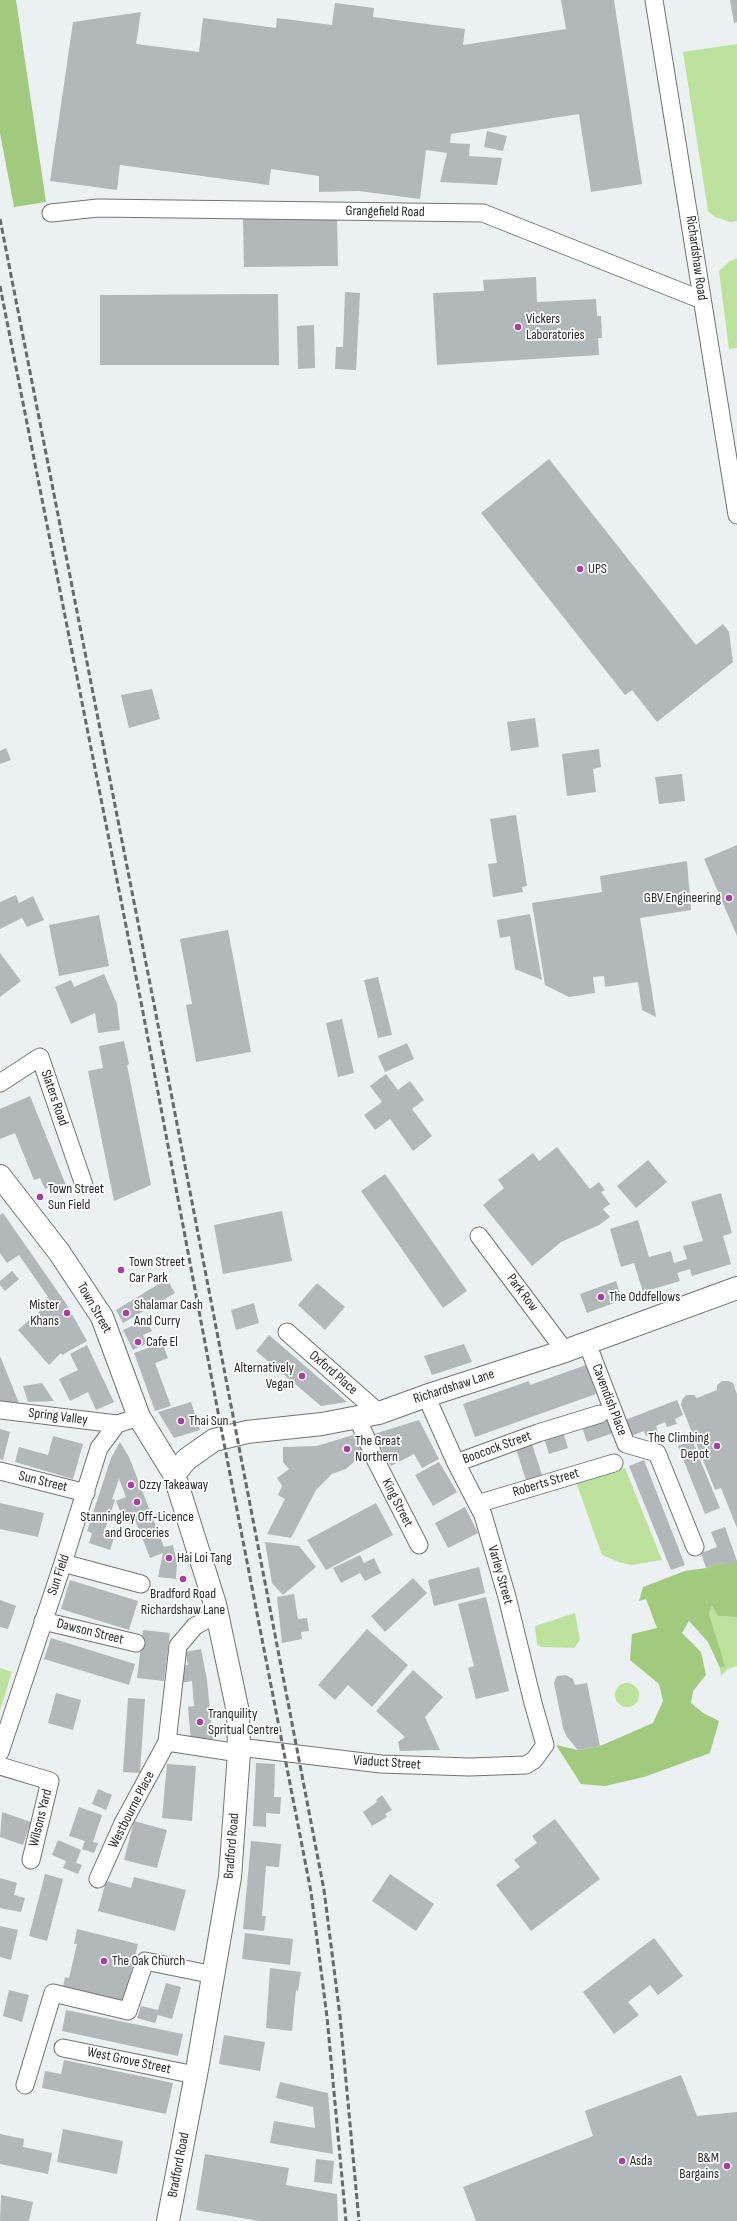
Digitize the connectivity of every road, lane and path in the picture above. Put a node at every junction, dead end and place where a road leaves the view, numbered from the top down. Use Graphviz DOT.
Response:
graph roads {
  1 [pos="654,0"];
  2 [pos="52,213"];
  3 [pos="702,300"];
  4 [pos="737,515"];
  5 [pos="0,1083"];
  6 [pos="0,1176"];
  7 [pos="84,1185"];
  8 [pos="479,1236"];
  9 [pos="737,1288"];
  10 [pos="287,1332"];
  11 [pos="586,1343"];
  12 [pos="565,1351"];
  13 [pos="426,1396"];
  14 [pos="0,1410"];
  15 [pos="379,1413"];
  16 [pos="600,1414"];
  17 [pos="139,1417"];
  18 [pos="357,1418"];
  19 [pos="116,1424"];
  20 [pos="456,1463"];
  21 [pos="614,1463"];
  22 [pos="0,1471"];
  23 [pos="174,1474"];
  24 [pos="86,1493"];
  25 [pos="477,1504"];
  26 [pos="419,1545"];
  27 [pos="695,1547"];
  28 [pos="64,1563"];
  29 [pos="141,1584"];
  30 [pos="217,1614"];
  31 [pos="43,1620"];
  32 [pos="136,1643"];
  33 [pos="167,1742"];
  34 [pos="239,1750"];
  35 [pos="0,1752"];
  36 [pos="534,1760"];
  37 [pos="0,1766"];
  38 [pos="31,1860"];
  39 [pos="98,1879"];
  40 [pos="214,1975"];
  41 [pos="63,2048"];
  42 [pos="195,2075"];
  43 [pos="25,2085"];
  44 [pos="168,2221"];
  1 -- 3 [label="street, Richardshaw Road"];
  2 -- 3 [label="street, Grangefield Road"];
  3 -- 4 [label="street, Richardshaw Road"];
  5 -- 7 [label="street, Slaters Road"];
  6 -- 17 [label="main road, Town Street"];
  8 -- 12 [label="street, Park Row"];
  9 -- 11 [label="main road, Richardshaw Lane"];
  10 -- 15 [label="street, Oxford Place"];
  11 -- 12 [label="main road, Richardshaw Lane"];
  11 -- 27 [label="street, Cavendish Place"];
  12 -- 13 [label="main road, Richardshaw Lane"];
  13 -- 15 [label="main road, Richardshaw Lane"];
  13 -- 20 [label="street, Varley Street"];
  14 -- 19 [label="street, Spring Valley"];
  15 -- 18 [label="main road, Richardshaw Lane"];
  16 -- 20 [label="street, Boocock Street"];
  17 -- 19 [label="street"];
  17 -- 23 [label="main road, Town Street"];
  18 -- 23 [label="main road, Richardshaw Lane"];
  18 -- 26 [label="street, King Street"];
  19 -- 24 [label="street, Sun Field"];
  20 -- 25 [label="street, Varley Street"];
  21 -- 25 [label="street, Roberts Street"];
  22 -- 24 [label="street, Sun Street"];
  23 -- 30 [label="main road, Bradford Road"];
  24 -- 28 [label="street, Sun Field"];
  25 -- 36 [label="street, Varley Street"];
  28 -- 29 [label="street"];
  28 -- 31 [label="street, Sun Field"];
  30 -- 33 [label="street, Westbourne Place"];
  30 -- 34 [label="main road, Bradford Road"];
  31 -- 32 [label="street, Dawson Street"];
  31 -- 35 [label="street, Sun Field"];
  33 -- 34 [label="street"];
  33 -- 39 [label="street, Westbourne Place"];
  34 -- 36 [label="street, Viaduct Street"];
  34 -- 40 [label="main road, Bradford Road"];
  37 -- 38 [label="street, Wilsons Yard"];
  40 -- 42 [label="main road, Bradford Road"];
  40 -- 43 [label="street"];
  41 -- 42 [label="street, West Grove Street"];
  42 -- 44 [label="main road, Bradford Road"];
}
